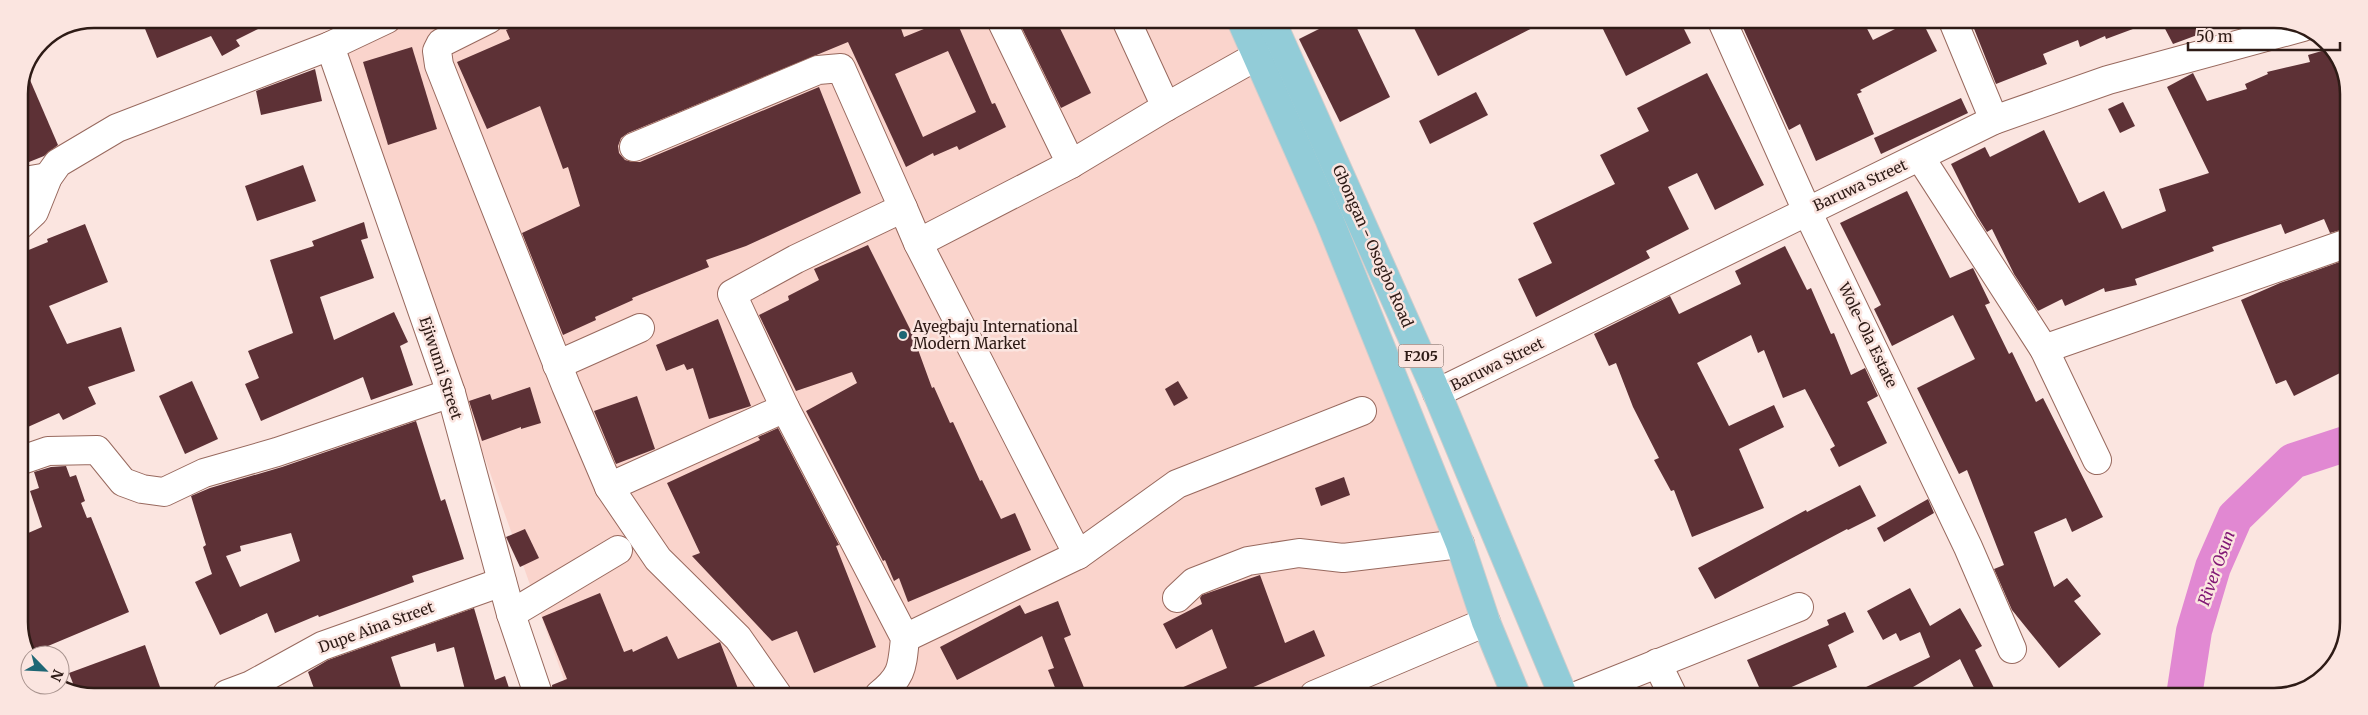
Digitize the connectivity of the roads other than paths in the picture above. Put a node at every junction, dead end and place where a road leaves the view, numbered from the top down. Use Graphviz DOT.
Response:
graph roads {
  1 [pos="368,28"];
  2 [pos="471,28"];
  3 [pos="1005,28"];
  4 [pos="1130,28"];
  5 [pos="1245,28"];
  6 [pos="1275,28"];
  7 [pos="1725,28"];
  8 [pos="1956,28"];
  9 [pos="2292,30"];
  10 [pos="330,46"];
  11 [pos="1257,56"];
  12 [pos="1166,107"];
  13 [pos="1994,120"];
  14 [pos="634,147"];
  15 [pos="1920,157"];
  16 [pos="1071,164"];
  17 [pos="48,178"];
  18 [pos="28,181"];
  19 [pos="903,208"];
  20 [pos="1807,210"];
  21 [pos="28,218"];
  22 [pos="918,243"];
  23 [pos="2340,246"];
  24 [pos="640,328"];
  25 [pos="2044,349"];
  26 [pos="557,365"];
  27 [pos="451,393"];
  28 [pos="1437,393"];
  29 [pos="786,408"];
  30 [pos="1362,411"];
  31 [pos="28,458"];
  32 [pos="2097,460"];
  33 [pos="609,487"];
  34 [pos="1460,544"];
  35 [pos="618,550"];
  36 [pos="1078,555"];
  37 [pos="502,582"];
  38 [pos="1177,598"];
  39 [pos="1799,606"];
  40 [pos="511,614"];
  41 [pos="1486,622"];
  42 [pos="905,638"];
  43 [pos="2012,649"];
  44 [pos="1657,663"];
  45 [pos="243,688"];
  46 [pos="536,688"];
  47 [pos="773,688"];
  48 [pos="887,688"];
  49 [pos="1330,688"];
  50 [pos="1513,688"];
  51 [pos="1560,688"];
  52 [pos="1596,688"];
  53 [pos="1669,688"];
  1 -- 10 [label="street"];
  2 -- 26 [label="street"];
  3 -- 16 [label="street"];
  4 -- 12 [label="street"];
  5 -- 11 [label="main road, Gbongan - Osogbo Road / F205"];
  6 -- 28 [label="main road, Gbongan - Osogbo Road / F205"];
  7 -- 20 [label="street, Wole-Ola Estate"];
  8 -- 13 [label="street"];
  9 -- 13 [label="street, Baruwa Street"];
  10 -- 17 [label="street"];
  10 -- 27 [label="street, Ejiwumi Street"];
  11 -- 12 [label="street"];
  11 -- 34 [label="main road, Gbongan - Osogbo Road / F205"];
  12 -- 16 [label="street"];
  13 -- 15 [label="street, Baruwa Street"];
  14 -- 19 [label="street"];
  15 -- 20 [label="street, Baruwa Street"];
  15 -- 25 [label="street"];
  16 -- 22 [label="street"];
  17 -- 18 [label="street"];
  17 -- 21 [label="street"];
  19 -- 22 [label="street"];
  19 -- 29 [label="street"];
  20 -- 28 [label="street, Baruwa Street"];
  20 -- 43 [label="street, Wole-Ola Estate"];
  22 -- 36 [label="street"];
  23 -- 25 [label="street"];
  24 -- 26 [label="street"];
  25 -- 32 [label="street"];
  26 -- 33 [label="street"];
  27 -- 31 [label="street"];
  27 -- 37 [label="street, Ejiwumi Street"];
  28 -- 51 [label="main road, Gbongan - Osogbo Road / F205"];
  29 -- 33 [label="street"];
  29 -- 42 [label="street"];
  30 -- 36 [label="street"];
  33 -- 47 [label="street"];
  34 -- 38 [label="street"];
  34 -- 41 [label="main road, Gbongan - Osogbo Road / F205"];
  35 -- 40 [label="street"];
  36 -- 42 [label="street"];
  37 -- 40 [label="street, Ejiwumi Street"];
  37 -- 45 [label="street, Dupe Aina Street"];
  39 -- 44 [label="street"];
  40 -- 46 [label="street, Ejiwumi Street"];
  41 -- 49 [label="street"];
  41 -- 50 [label="main road, Gbongan - Osogbo Road / F205"];
  42 -- 48 [label="street"];
  44 -- 52 [label="street"];
  44 -- 53 [label="street"];
}
